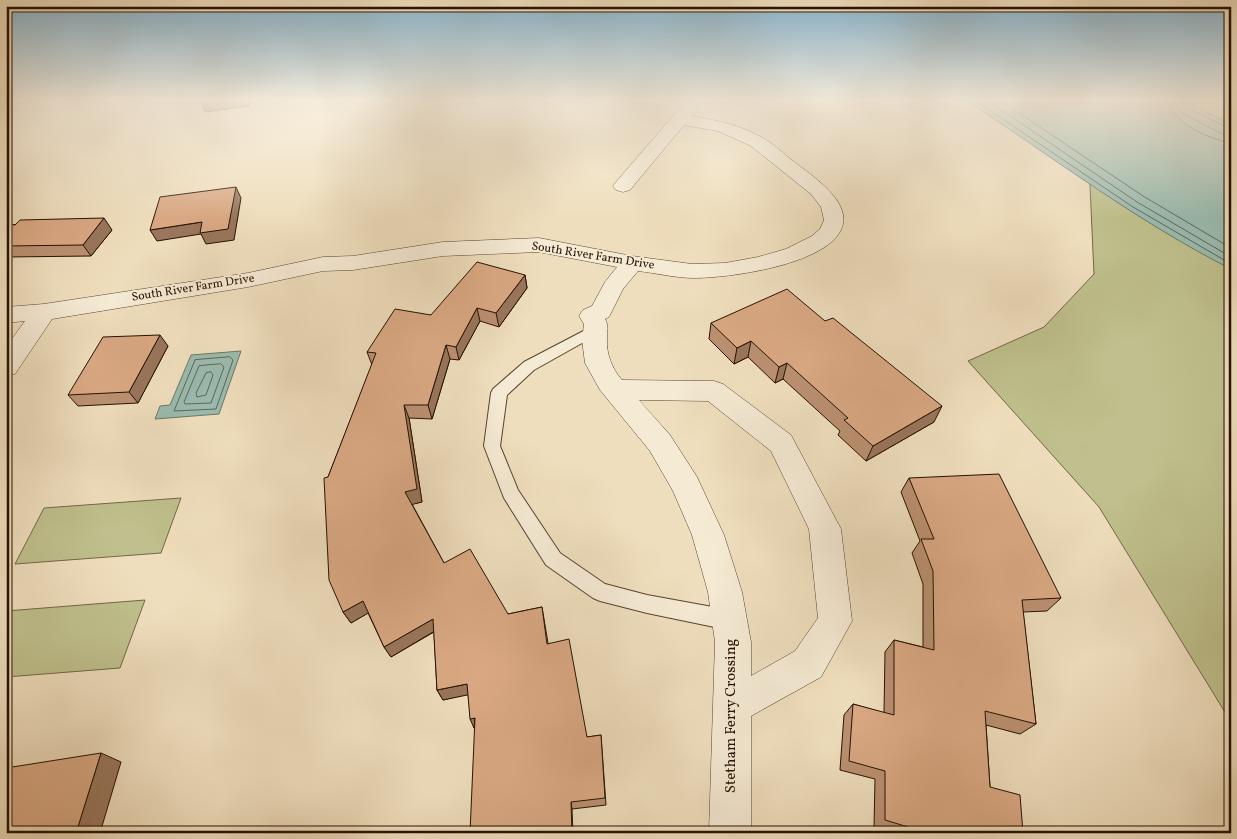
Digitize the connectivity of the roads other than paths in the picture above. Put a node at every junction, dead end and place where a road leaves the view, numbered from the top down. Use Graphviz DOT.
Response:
graph roads {
  1 [pos="660,140"];
  2 [pos="753,140"];
  3 [pos="623,186"];
  4 [pos="632,263"];
  5 [pos="44,312"];
  6 [pos="6,315"];
  7 [pos="595,330"];
  8 [pos="6,367"];
  9 [pos="615,390"];
  10 [pos="729,620"];
  11 [pos="732,706"];
  12 [pos="730,833"];
  1 -- 3 [label="street"];
  2 -- 4 [label="street, South River Farm Drive"];
  4 -- 5 [label="street, South River Farm Drive"];
  4 -- 7 [label="street, Stetham Ferry Crossing"];
  5 -- 6 [label="street, South River Farm Drive"];
  5 -- 8 [label="street"];
  7 -- 9 [label="street, Stetham Ferry Crossing"];
  7 -- 10 [label="lane"];
  9 -- 10 [label="street, Stetham Ferry Crossing"];
  9 -- 11 [label="street"];
  10 -- 11 [label="street, Stetham Ferry Crossing"];
  11 -- 12 [label="street, Stetham Ferry Crossing"];
}
